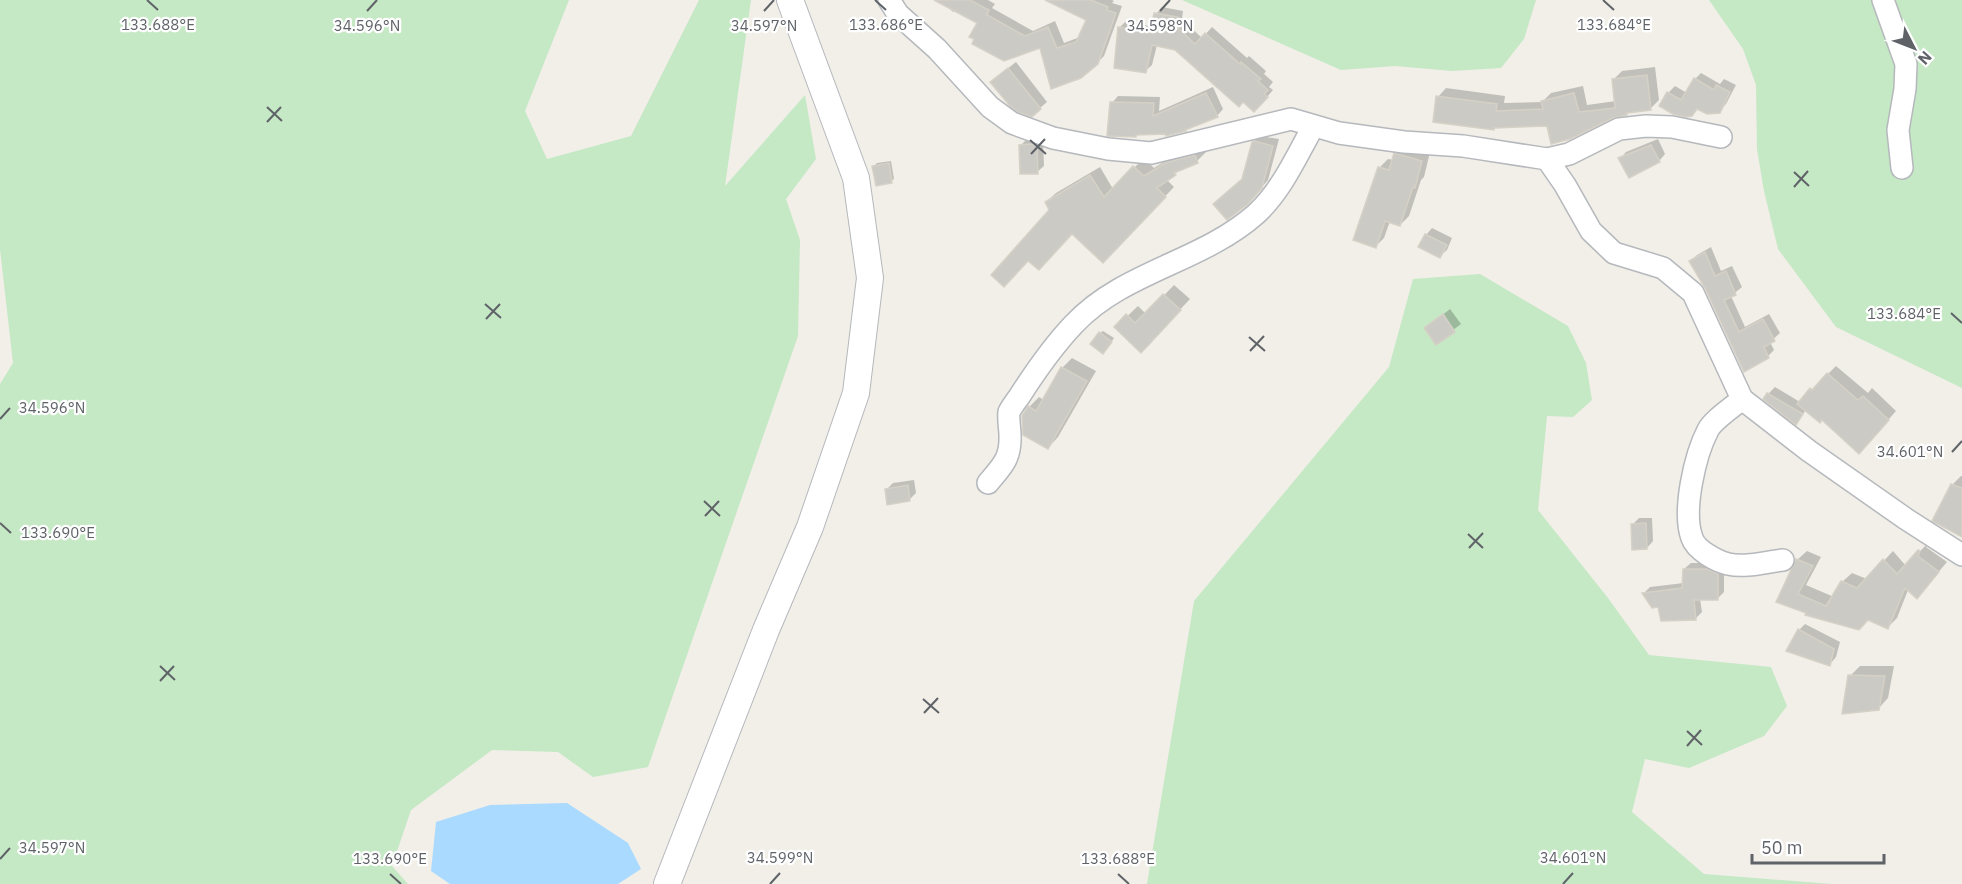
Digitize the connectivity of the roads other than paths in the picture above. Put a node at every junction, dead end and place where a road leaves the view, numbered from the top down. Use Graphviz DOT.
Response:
graph roads {
  1 [pos="790,0"];
  2 [pos="889,0"];
  3 [pos="1883,0"];
  4 [pos="1313,127"];
  5 [pos="1722,137"];
  6 [pos="1547,159"];
  7 [pos="1902,168"];
  8 [pos="1742,399"];
  9 [pos="988,483"];
  10 [pos="1962,555"];
  11 [pos="1783,560"];
  12 [pos="667,884"];
  1 -- 12 [label="street"];
  2 -- 4 [label="street"];
  3 -- 7 [label="street"];
  4 -- 6 [label="street"];
  4 -- 9 [label="street"];
  5 -- 6 [label="street"];
  6 -- 8 [label="street"];
  8 -- 10 [label="street"];
  8 -- 11 [label="street"];
}
